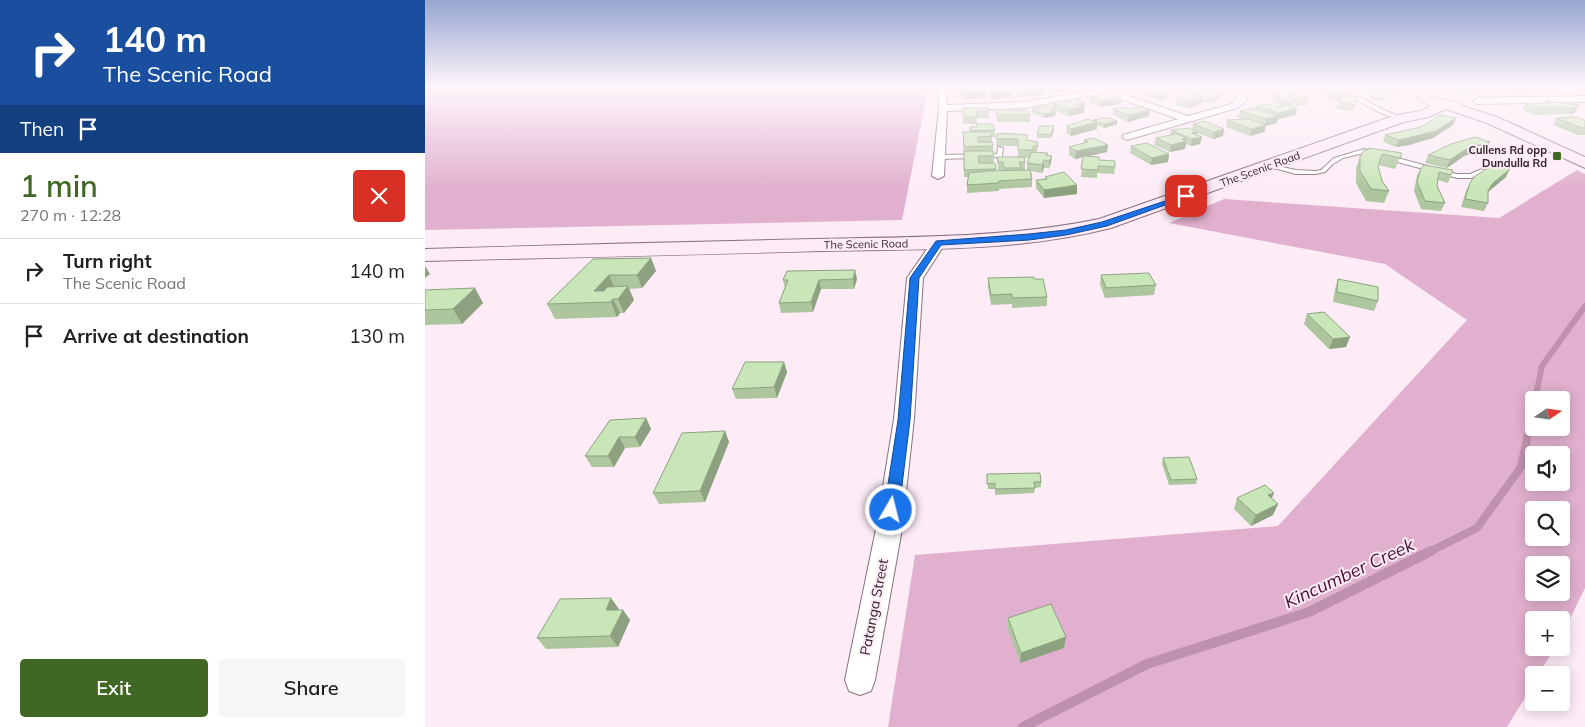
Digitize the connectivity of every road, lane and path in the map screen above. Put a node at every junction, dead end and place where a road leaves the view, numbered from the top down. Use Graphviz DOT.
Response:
graph roads {
  1 [pos="942,122"];
  2 [pos="1175,122"];
  3 [pos="1388,122"];
  4 [pos="1496,122"];
  5 [pos="1127,137"];
  6 [pos="999,148"];
  7 [pos="940,157"];
  8 [pos="1585,163"];
  9 [pos="1269,166"];
  10 [pos="1482,171"];
  11 [pos="938,176"];
  12 [pos="939,242"];
  13 [pos="425,255"];
  14 [pos="861,680"];
  1 -- 7 [label="street"];
  2 -- 5 [label="street"];
  3 -- 9 [label="main road, The Scenic Road"];
  4 -- 8 [label="main road"];
  6 -- 7 [label="lane"];
  7 -- 11 [label="street"];
  9 -- 10 [label="lane"];
  9 -- 12 [label="main road, The Scenic Road"];
  12 -- 13 [label="main road, The Scenic Road"];
  12 -- 14 [label="street, Patanga Street"];
}
